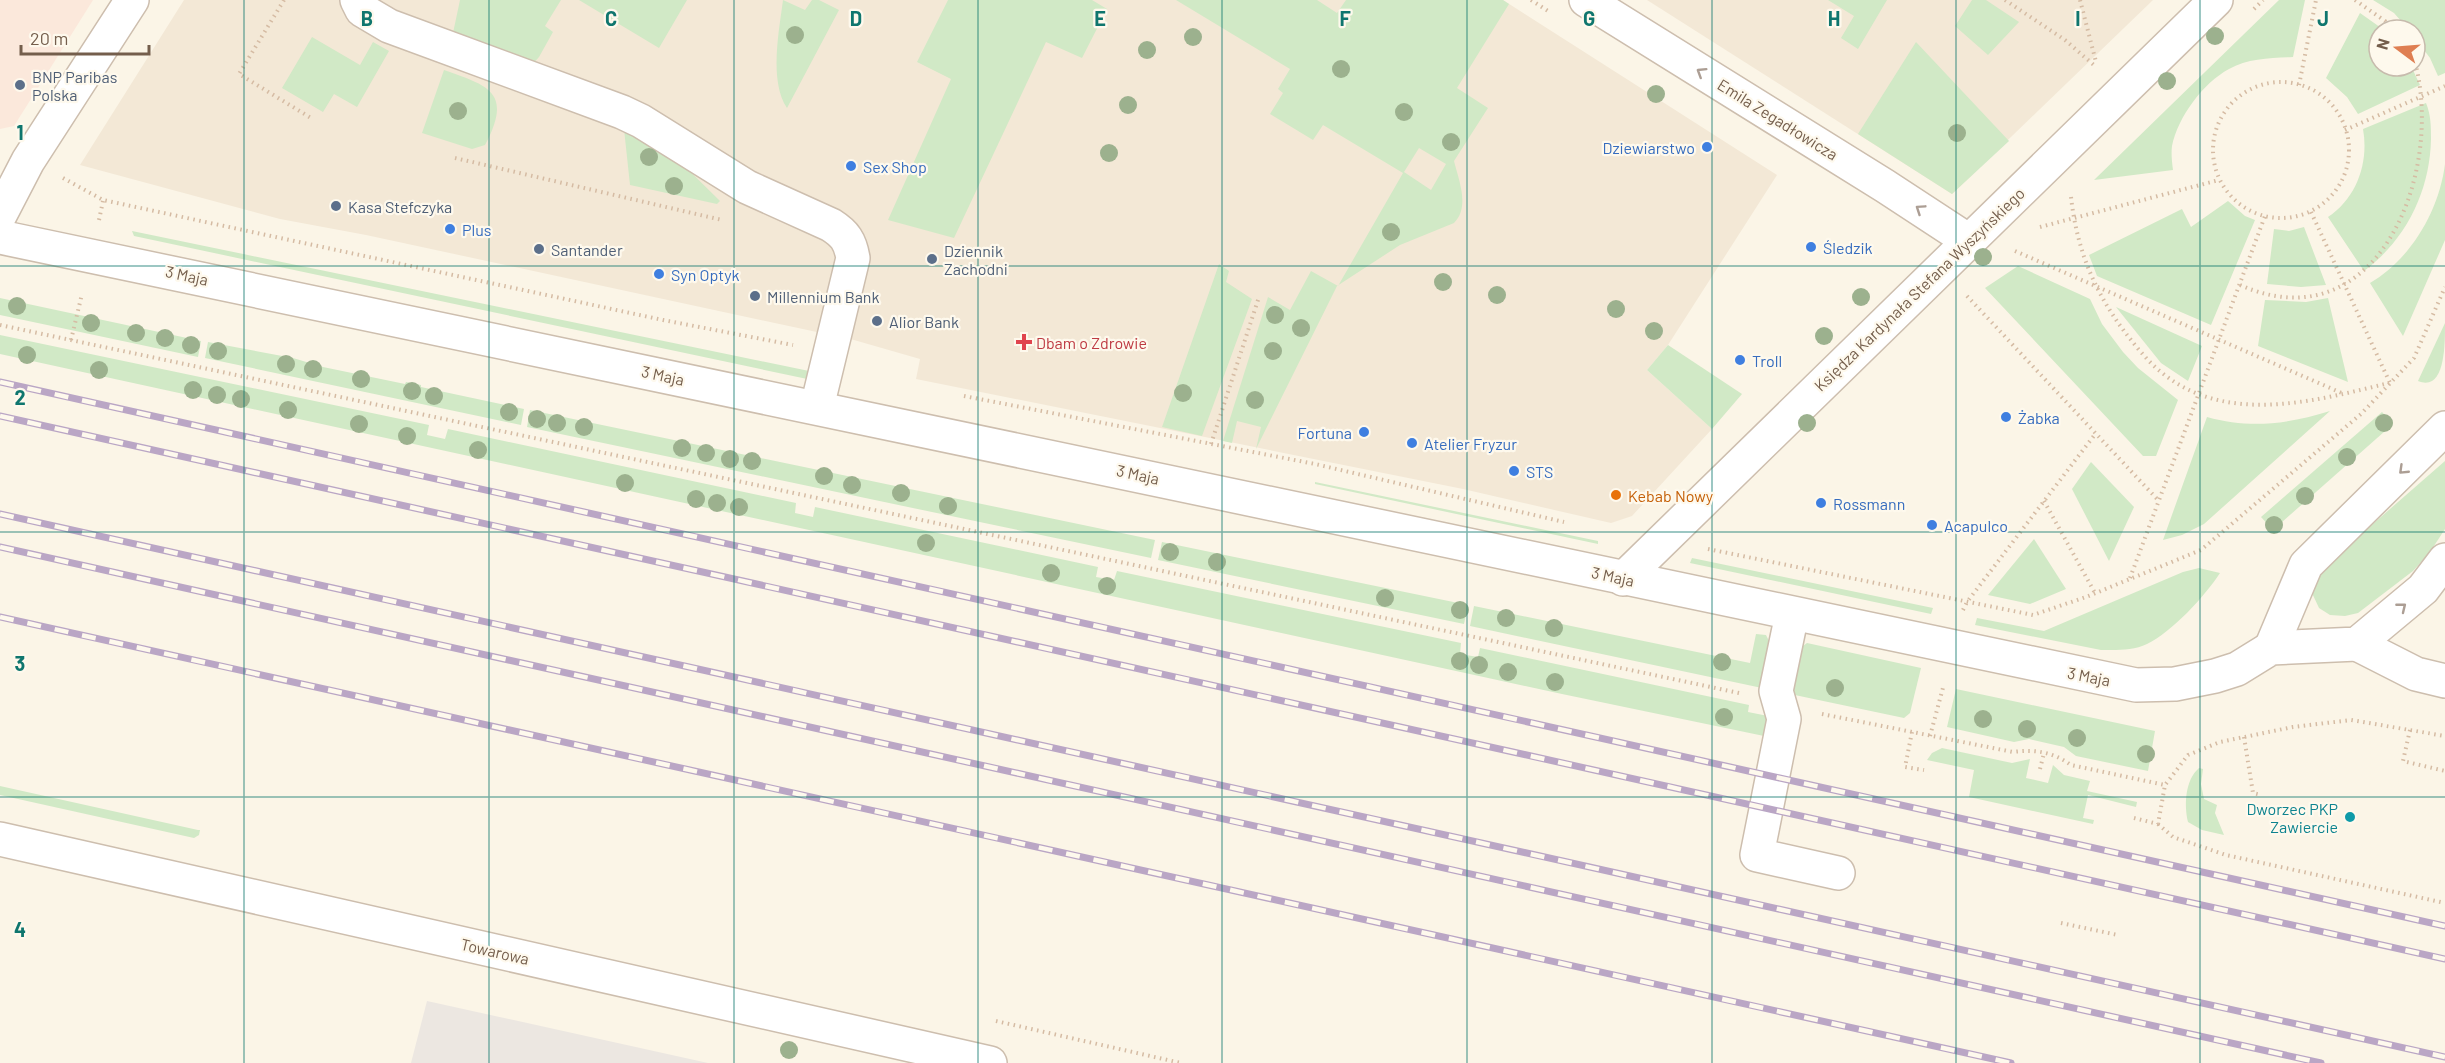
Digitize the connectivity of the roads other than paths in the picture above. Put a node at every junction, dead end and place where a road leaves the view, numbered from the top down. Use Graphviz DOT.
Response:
graph roads {
  1 [pos="132,0"];
  2 [pos="357,0"];
  3 [pos="1586,0"];
  4 [pos="2216,0"];
  5 [pos="0,216"];
  6 [pos="0,237"];
  7 [pos="1969,241"];
  8 [pos="817,407"];
  9 [pos="2445,428"];
  10 [pos="2445,560"];
  11 [pos="1623,579"];
  12 [pos="1792,614"];
  13 [pos="2357,644"];
  14 [pos="2271,648"];
  15 [pos="2445,681"];
  16 [pos="0,839"];
  17 [pos="1838,873"];
  18 [pos="990,1063"];
  1 -- 5 [label="street"];
  2 -- 8 [label="street"];
  7 -- 3 [label="street, Emila Zegadłowicza, one-way"];
  4 -- 7 [label="street, Księdza Kardynała Stefana Wyszyńskiego"];
  6 -- 8 [label="street, 3 Maja"];
  7 -- 11 [label="street, Księdza Kardynała Stefana Wyszyńskiego"];
  8 -- 11 [label="street, 3 Maja"];
  9 -- 14 [label="street, one-way"];
  13 -- 10 [label="street, one-way"];
  11 -- 12 [label="street, 3 Maja"];
  12 -- 14 [label="street, 3 Maja"];
  12 -- 17 [label="street"];
  13 -- 14 [label="street, 3 Maja"];
  13 -- 15 [label="street"];
  16 -- 18 [label="street, Towarowa"];
}
